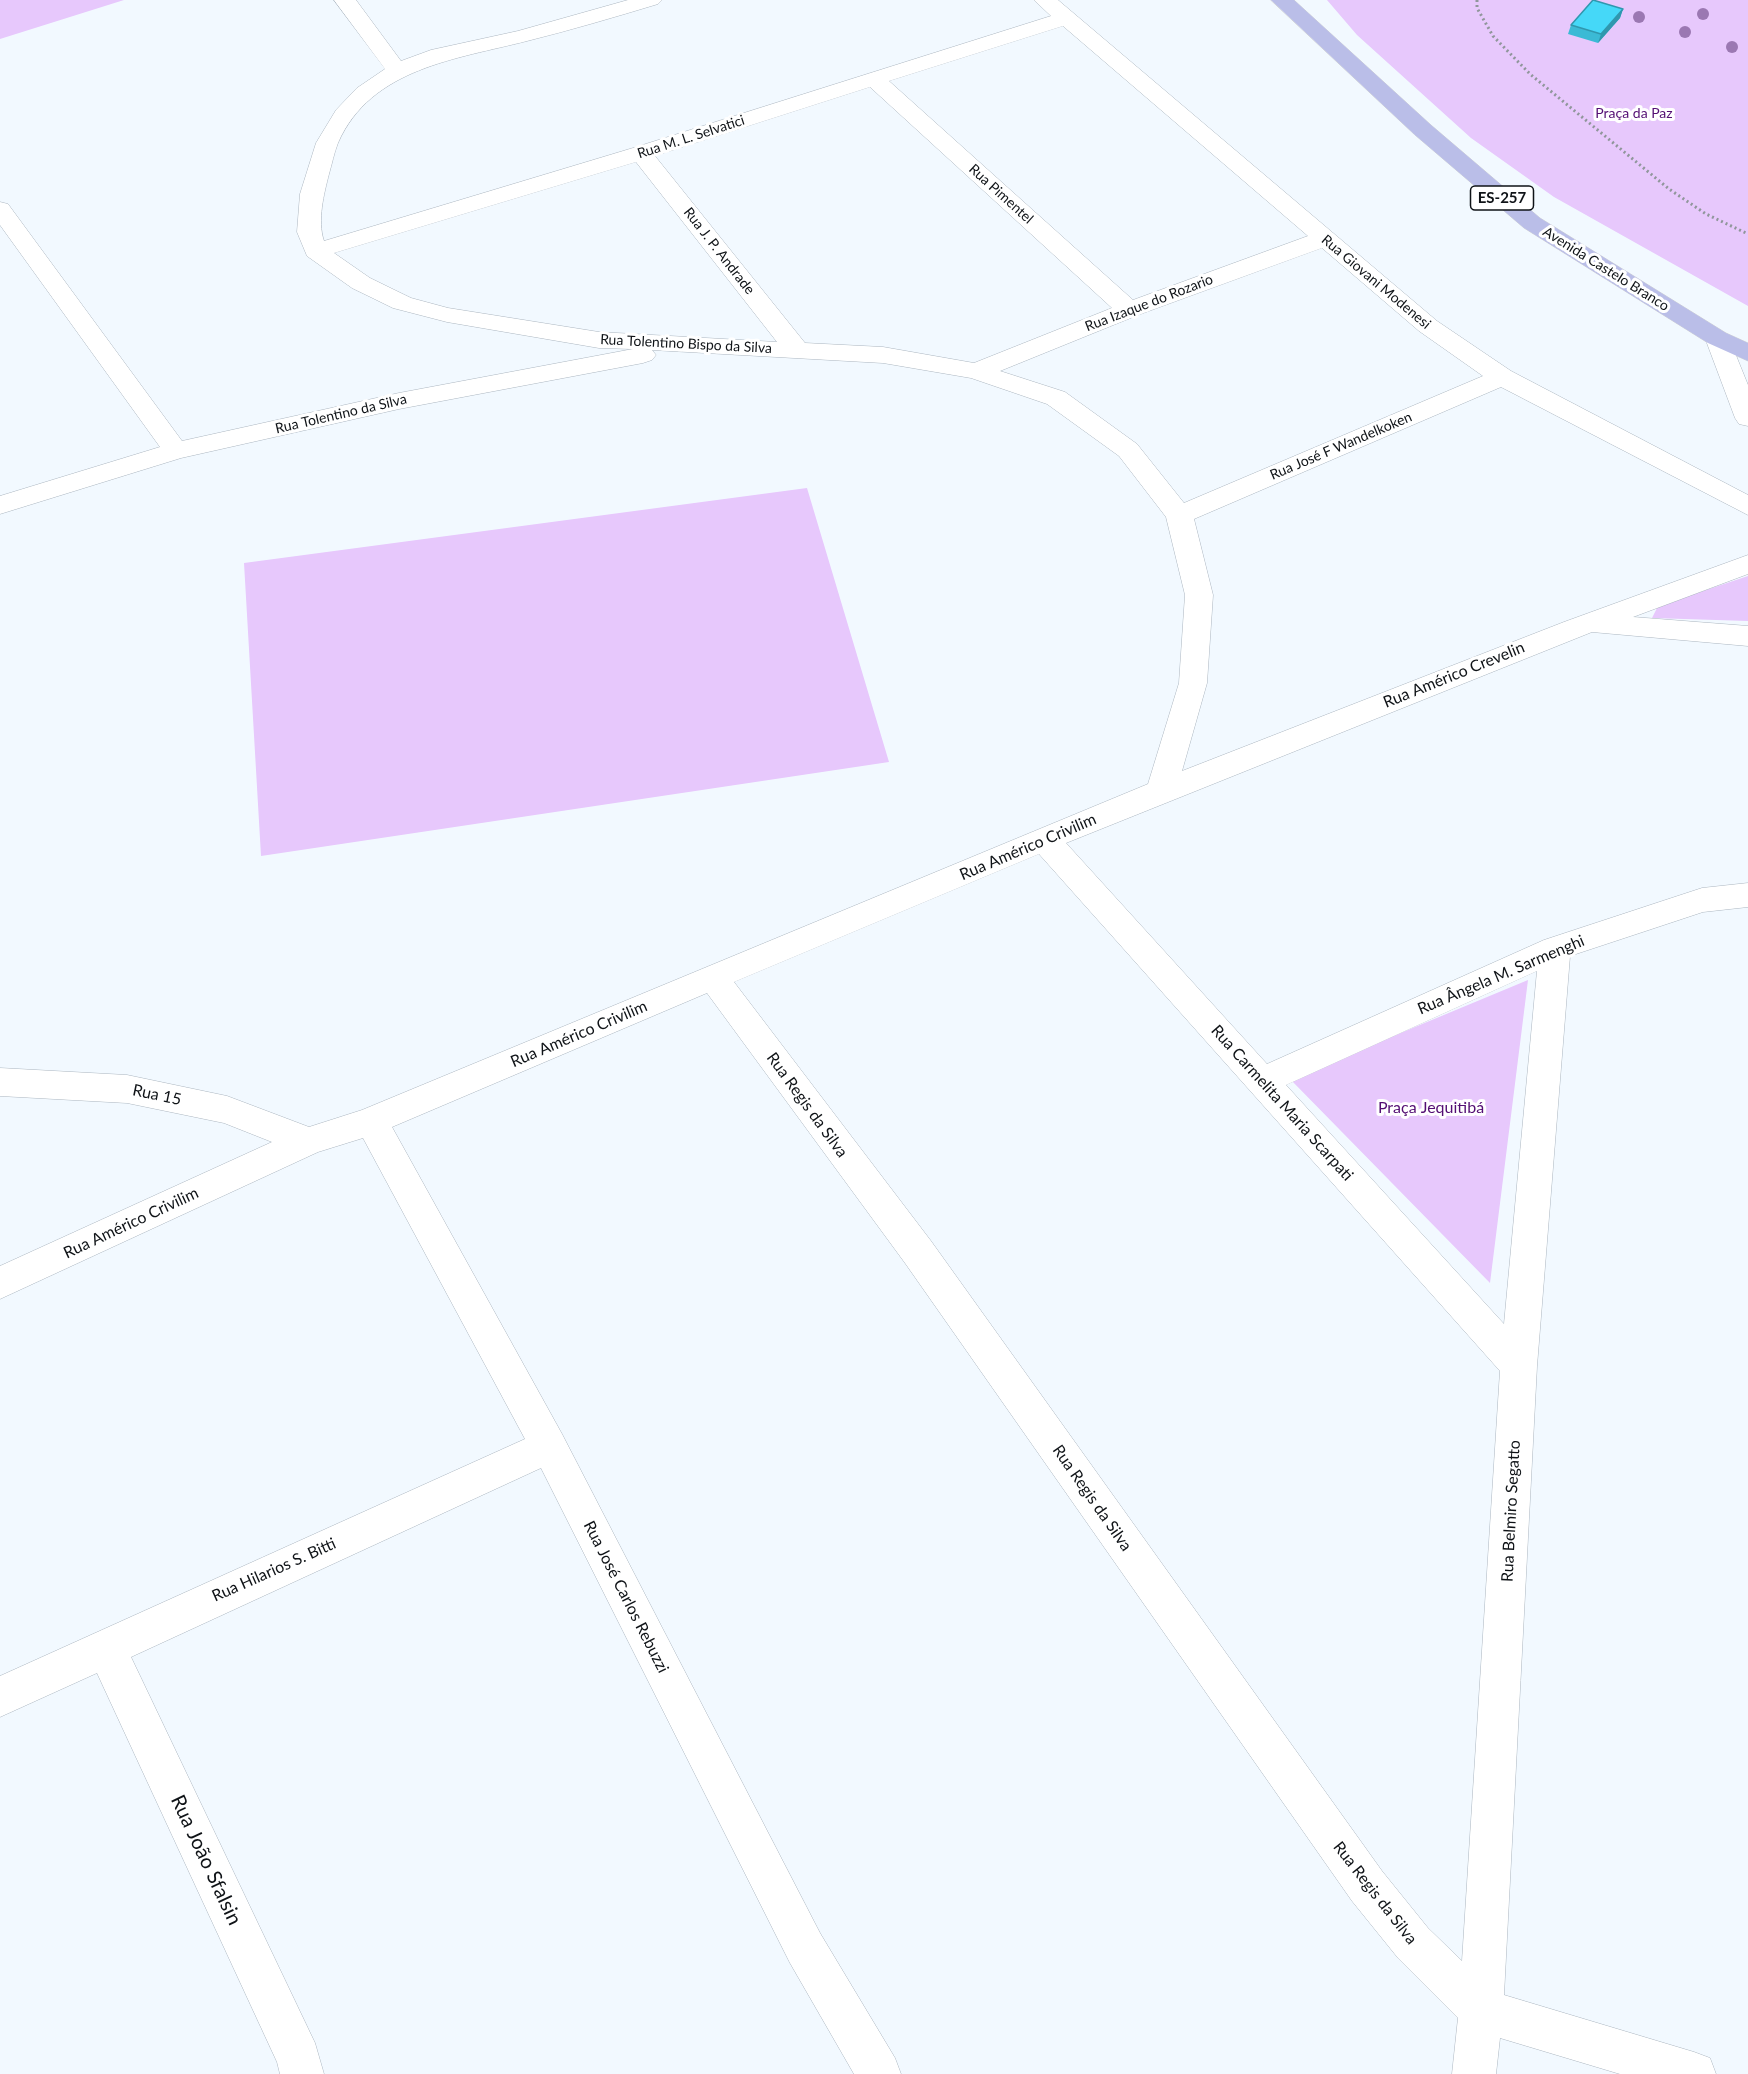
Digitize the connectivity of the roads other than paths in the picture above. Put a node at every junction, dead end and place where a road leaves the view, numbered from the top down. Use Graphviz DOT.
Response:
graph roads {
  1 [pos="345,0"];
  2 [pos="651,0"];
  3 [pos="1045,0"];
  4 [pos="1284,1"];
  5 [pos="1065,18"];
  6 [pos="396,70"];
  7 [pos="873,78"];
  8 [pos="641,153"];
  9 [pos="0,209"];
  10 [pos="1323,239"];
  11 [pos="315,251"];
  12 [pos="1129,309"];
  13 [pos="1717,338"];
  14 [pos="687,347"];
  15 [pos="796,349"];
  16 [pos="1748,353"];
  17 [pos="976,370"];
  18 [pos="1502,377"];
  19 [pos="1747,413"];
  20 [pos="176,451"];
  21 [pos="0,505"];
  22 [pos="1748,506"];
  23 [pos="1179,515"];
  24 [pos="1748,564"];
  25 [pos="1585,623"];
  26 [pos="1748,636"];
  27 [pos="1161,792"];
  28 [pos="1045,840"];
  29 [pos="1748,895"];
  30 [pos="1555,949"];
  31 [pos="713,977"];
  32 [pos="1262,1081"];
  33 [pos="0,1082"];
  34 [pos="371,1121"];
  35 [pos="308,1141"];
  36 [pos="0,1283"];
  37 [pos="1519,1366"];
  38 [pos="549,1446"];
  39 [pos="105,1647"];
  40 [pos="0,1697"];
  41 [pos="1481,2010"];
  42 [pos="291,2069"];
  43 [pos="879,2074"];
  44 [pos="1474,2074"];
  45 [pos="1694,2074"];
  1 -- 6 [label="street"];
  2 -- 6 [label="street"];
  3 -- 5 [label="street, Rua Giovani Modenesi"];
  4 -- 13 [label="main road, Avenida Castelo Branco / ES-257"];
  5 -- 7 [label="street, Rua M. L. Selvatici"];
  5 -- 10 [label="street, Rua Giovani Modenesi"];
  6 -- 11 [label="street"];
  7 -- 8 [label="street, Rua M. L. Selvatici"];
  7 -- 12 [label="street, Rua Pimentel"];
  8 -- 11 [label="street, Rua M. L. Selvatici"];
  8 -- 15 [label="street, Rua J. P. Andrade"];
  9 -- 20 [label="street"];
  10 -- 12 [label="street, Rua Izaque do Rozario"];
  10 -- 18 [label="street, Rua Giovani Modenesi"];
  11 -- 14 [label="street, Rua Tolentino Bispo da Silva"];
  12 -- 17 [label="street, Rua Izaque do Rozario"];
  13 -- 16 [label="main road, Avenida Castelo Branco / ES-257"];
  13 -- 19 [label="street"];
  14 -- 15 [label="street, Rua Tolentino Bispo da Silva"];
  14 -- 20 [label="street, Rua Tolentino da Silva"];
  15 -- 17 [label="street, Rua Tolentino Bispo da Silva"];
  17 -- 23 [label="street, Rua Tolentino Bispo da Silva"];
  18 -- 22 [label="street, Rua Giovani Modenesi"];
  18 -- 23 [label="street, Rua José F Wandelkoken"];
  20 -- 21 [label="street, Rua Tolentino da Silva"];
  23 -- 27 [label="street, Rua Tolentino Bispo da Silva"];
  24 -- 25 [label="street, Rua Américo Crevelin"];
  25 -- 26 [label="street"];
  25 -- 27 [label="street, Rua Américo Crevelin"];
  27 -- 28 [label="street, Rua Américo Crivilim"];
  28 -- 31 [label="street, Rua Américo Crivilim"];
  28 -- 32 [label="street, Rua Carmelita Maria Scarpati"];
  29 -- 30 [label="street, Rua Ângela M. Sarmenghi"];
  30 -- 32 [label="street, Rua Ângela M. Sarmenghi"];
  30 -- 37 [label="street, Rua Belmiro Segatto"];
  31 -- 34 [label="street, Rua Américo Crivilim"];
  31 -- 41 [label="street, Rua Regis da Silva"];
  32 -- 37 [label="street, Rua Carmelita Maria Scarpati"];
  33 -- 35 [label="street, Rua 15"];
  34 -- 35 [label="street, Rua Américo Crivilim"];
  34 -- 38 [label="street, Rua José Carlos Rebuzzi"];
  35 -- 36 [label="street, Rua Américo Crivilim"];
  37 -- 41 [label="street, Rua Belmiro Segatto"];
  38 -- 39 [label="street, Rua Hilarios S. Bitti"];
  38 -- 43 [label="street, Rua José Carlos Rebuzzi"];
  39 -- 40 [label="street, Rua Hilarios S. Bitti"];
  39 -- 42 [label="street, Rua João Sfalsin"];
  41 -- 44 [label="street, Rua Belmiro Segatto"];
  41 -- 45 [label="street"];
}
